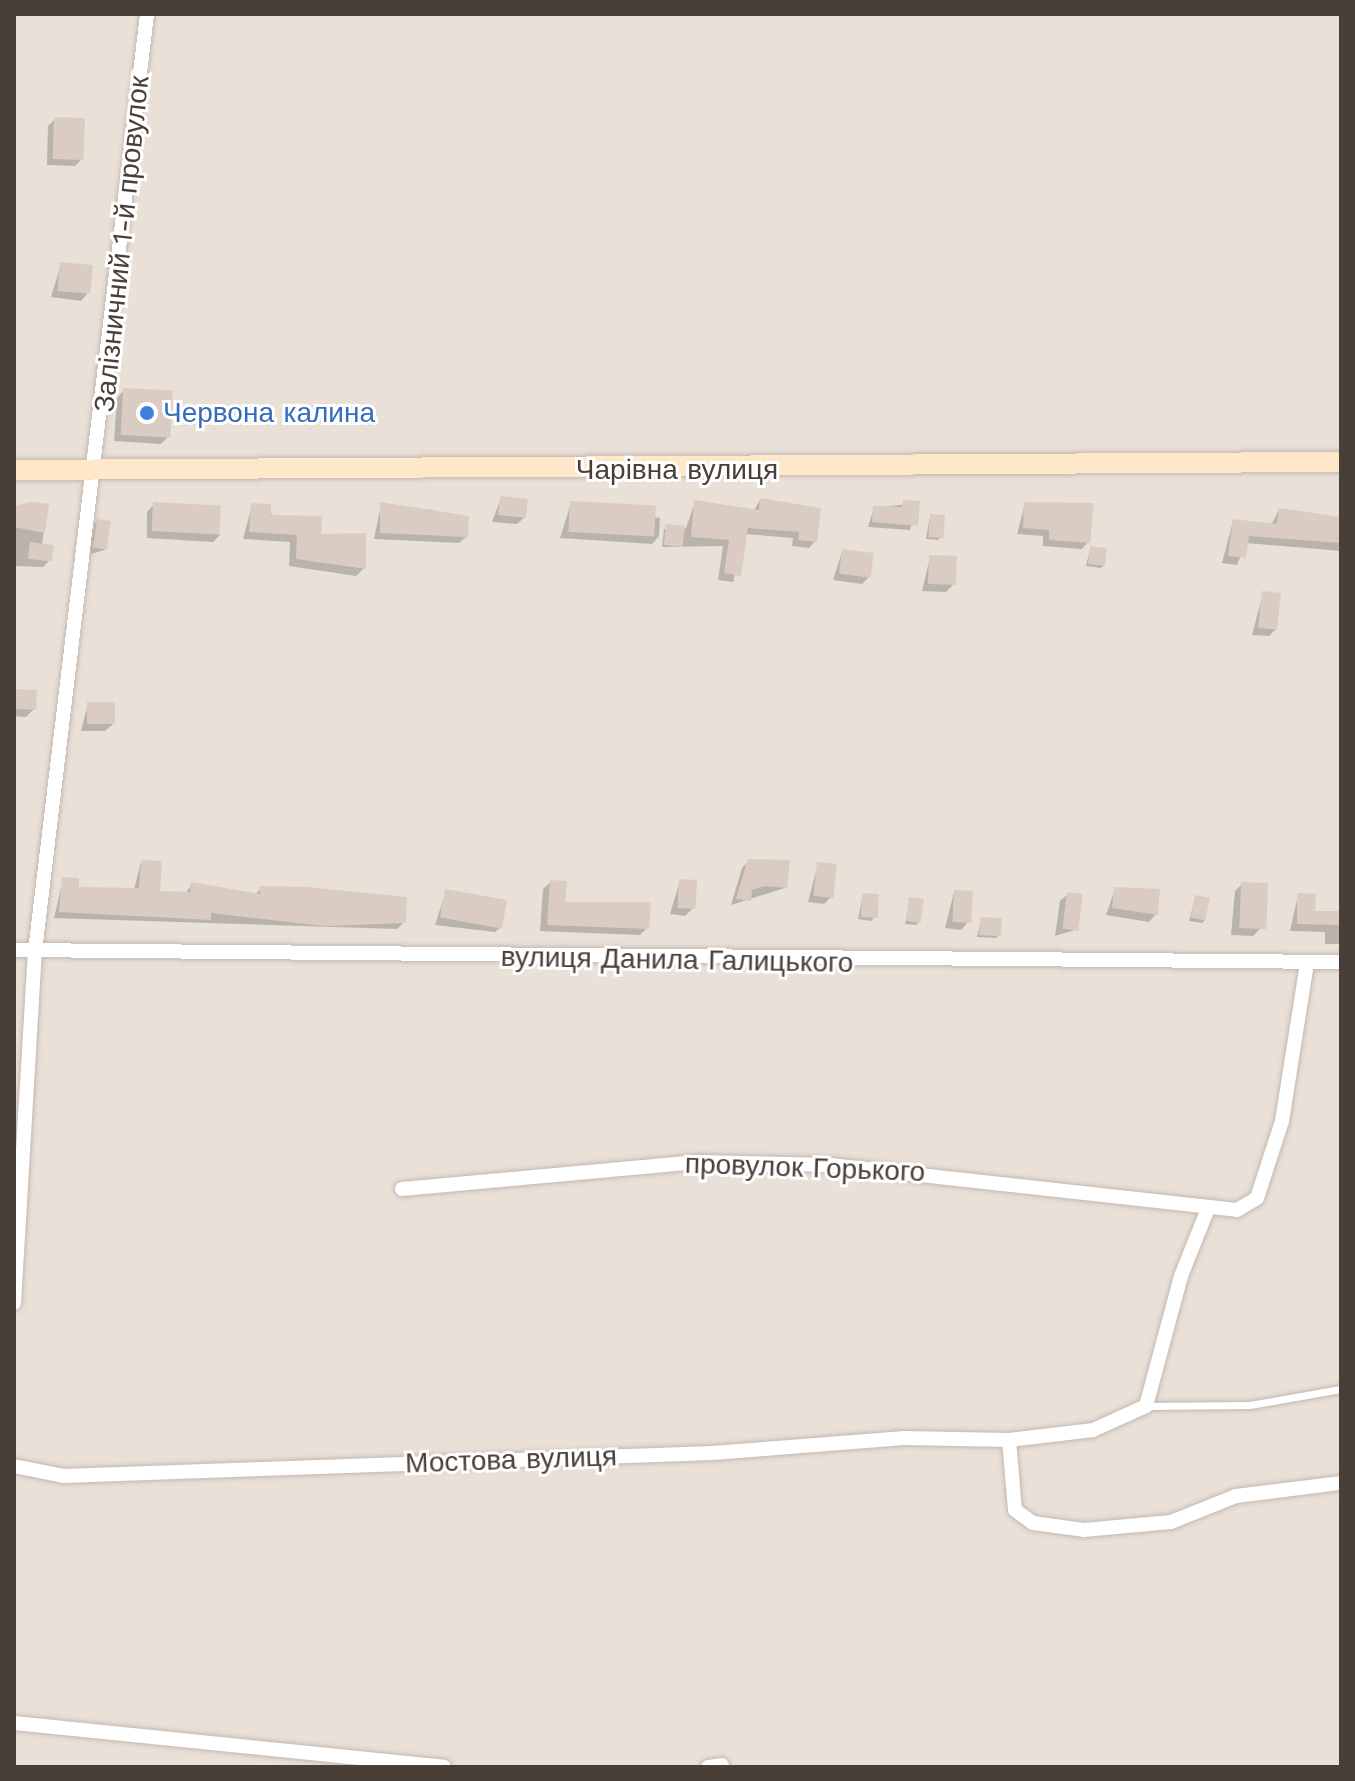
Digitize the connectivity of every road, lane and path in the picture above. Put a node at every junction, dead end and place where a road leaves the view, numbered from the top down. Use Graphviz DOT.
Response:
graph roads {
  1 [pos="147,14"];
  2 [pos="1341,462"];
  3 [pos="14,470"];
  4 [pos="97,473"];
  5 [pos="14,950"];
  6 [pos="35,951"];
  7 [pos="1341,962"];
  8 [pos="1307,963"];
  9 [pos="402,1189"];
  10 [pos="1207,1211"];
  11 [pos="14,1303"];
  12 [pos="1341,1389"];
  13 [pos="1146,1406"];
  14 [pos="1009,1440"];
  15 [pos="14,1466"];
  16 [pos="1341,1483"];
  17 [pos="14,1723"];
  18 [pos="444,1767"];
  1 -- 4 [label="street, Залізничний 1-й провулок"];
  2 -- 4 [label="street, Чарівна вулиця"];
  3 -- 4 [label="street, Чарівна вулиця"];
  4 -- 6 [label="street, Залізничний 1-й провулок"];
  5 -- 6 [label="street, вулиця Данила Галицького"];
  6 -- 8 [label="street, вулиця Данила Галицького"];
  6 -- 11 [label="street, Залізничний 1-й провулок"];
  7 -- 8 [label="street, вулиця Данила Галицького"];
  8 -- 10 [label="street, провулок Горького"];
  9 -- 10 [label="street, провулок Горького"];
  10 -- 13 [label="street"];
  12 -- 13 [label="lane, Мостова вулиця"];
  13 -- 14 [label="street, Мостова вулиця"];
  14 -- 15 [label="street, Мостова вулиця"];
  14 -- 16 [label="street"];
  17 -- 18 [label="street"];
}
